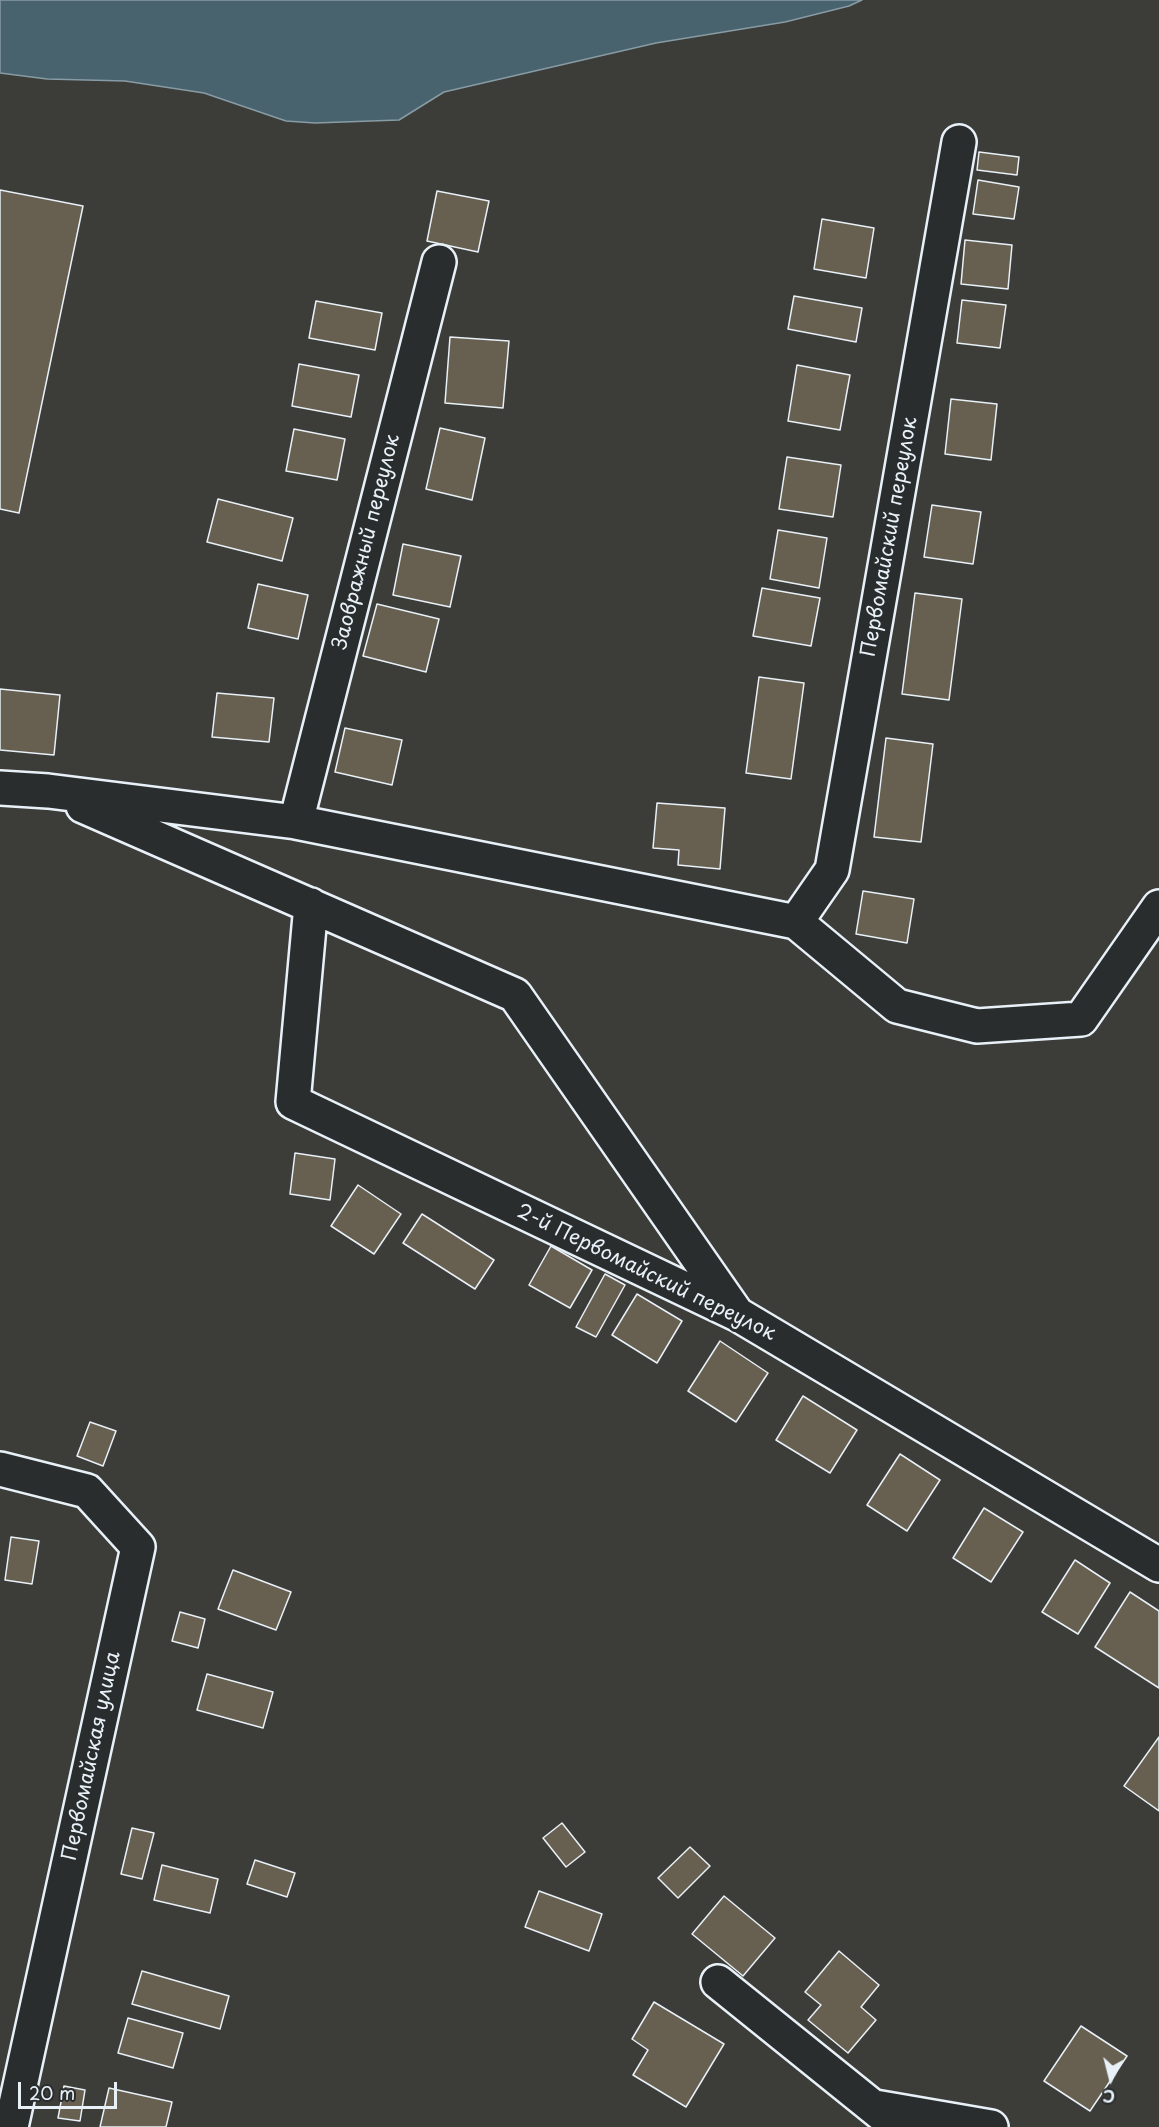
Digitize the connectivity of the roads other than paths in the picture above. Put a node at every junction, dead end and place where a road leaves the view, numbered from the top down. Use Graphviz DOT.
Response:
graph roads {
  1 [pos="959,142"];
  2 [pos="439,262"];
  3 [pos="0,788"];
  4 [pos="48,791"];
  5 [pos="296,822"];
  6 [pos="310,905"];
  7 [pos="1159,907"];
  8 [pos="796,922"];
  9 [pos="737,1314"];
  10 [pos="0,1469"];
  11 [pos="1159,1564"];
  12 [pos="718,1982"];
  13 [pos="886,2117"];
  14 [pos="11,2127"];
  15 [pos="991,2127"];
  1 -- 8 [label="street, Первомайский переулок"];
  2 -- 5 [label="street, Заовражный переулок"];
  3 -- 4 [label="street"];
  4 -- 5 [label="street"];
  4 -- 6 [label="street"];
  5 -- 8 [label="street"];
  6 -- 9 [label="street"];
  6 -- 9 [label="street, 2-й Первомайский переулок"];
  7 -- 8 [label="street"];
  9 -- 11 [label="street, 2-й Первомайский переулок"];
  10 -- 14 [label="street, Первомайская улица"];
  12 -- 13 [label="street"];
  13 -- 15 [label="street"];
}
